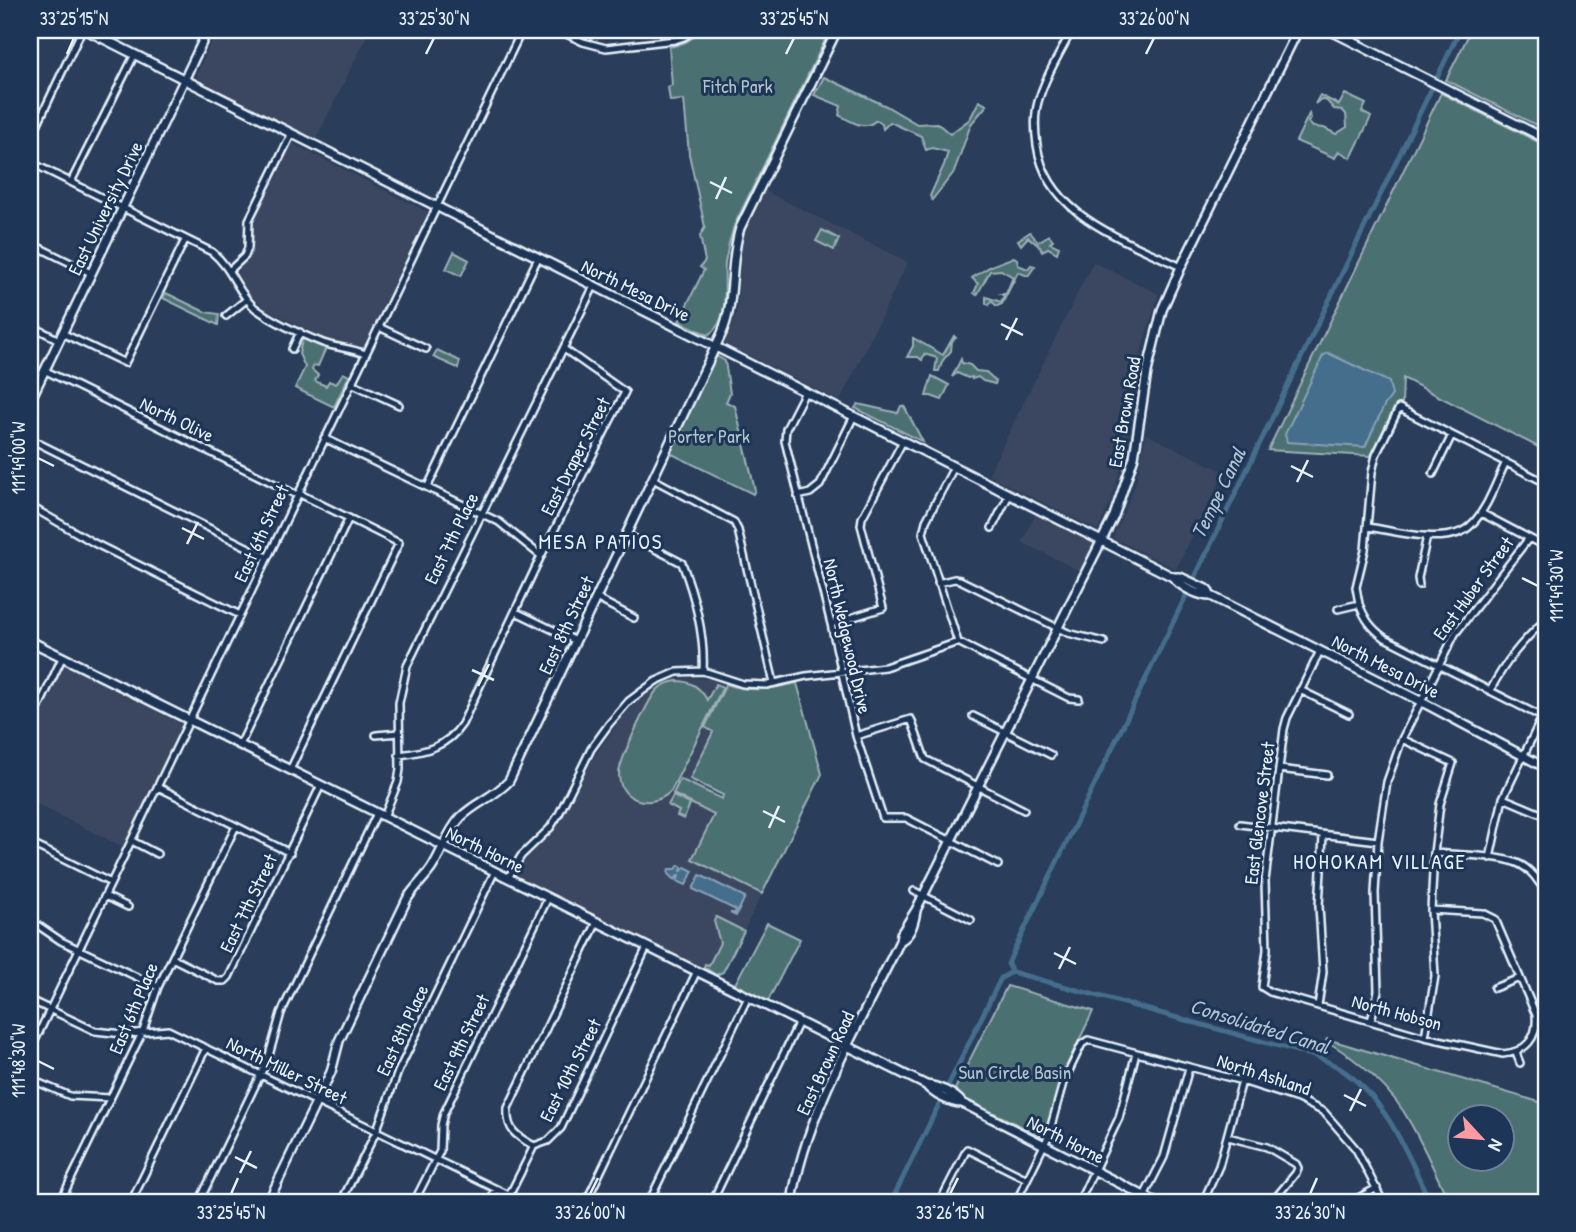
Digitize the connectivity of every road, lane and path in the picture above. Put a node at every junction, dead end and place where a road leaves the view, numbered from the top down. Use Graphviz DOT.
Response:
graph roads {
  1 [pos="84,30"];
  2 [pos="523,30"];
  3 [pos="558,30"];
  4 [pos="695,30"];
  5 [pos="837,30"];
  6 [pos="1072,30"];
  7 [pos="1298,30"];
  8 [pos="1329,30"];
  9 [pos="206,31"];
  10 [pos="135,54"];
  11 [pos="185,80"];
  12 [pos="291,135"];
  13 [pos="1546,139"];
  14 [pos="30,140"];
  15 [pos="30,162"];
  16 [pos="71,182"];
  17 [pos="436,207"];
  18 [pos="123,209"];
  19 [pos="185,240"];
  20 [pos="30,243"];
  21 [pos="538,258"];
  22 [pos="1181,267"];
  23 [pos="230,270"];
  24 [pos="91,273"];
  25 [pos="593,286"];
  26 [pos="246,300"];
  27 [pos="226,316"];
  28 [pos="30,325"];
  29 [pos="379,327"];
  30 [pos="300,332"];
  31 [pos="61,336"];
  32 [pos="716,347"];
  33 [pos="292,349"];
  34 [pos="426,349"];
  35 [pos="564,349"];
  36 [pos="365,354"];
  37 [pos="44,370"];
  38 [pos="351,383"];
  39 [pos="805,392"];
  40 [pos="30,401"];
  41 [pos="398,405"];
  42 [pos="854,416"];
  43 [pos="1452,435"];
  44 [pos="324,438"];
  45 [pos="30,439"];
  46 [pos="903,441"];
  47 [pos="1506,462"];
  48 [pos="954,467"];
  49 [pos="1433,474"];
  50 [pos="653,479"];
  51 [pos="1546,483"];
  52 [pos="428,486"];
  53 [pos="297,494"];
  54 [pos="1009,495"];
  55 [pos="798,496"];
  56 [pos="30,506"];
  57 [pos="481,512"];
  58 [pos="1481,513"];
  59 [pos="349,518"];
  60 [pos="1368,527"];
  61 [pos="992,528"];
  62 [pos="626,534"];
  63 [pos="1427,536"];
  64 [pos="1529,538"];
  65 [pos="1102,541"];
  66 [pos="1546,547"];
  67 [pos="541,556"];
  68 [pos="268,557"];
  69 [pos="938,583"];
  70 [pos="1419,585"];
  71 [pos="596,598"];
  72 [pos="1359,604"];
  73 [pos="1338,609"];
  74 [pos="516,612"];
  75 [pos="240,615"];
  76 [pos="635,618"];
  77 [pos="1546,619"];
  78 [pos="831,624"];
  79 [pos="1058,629"];
  80 [pos="30,641"];
  81 [pos="576,641"];
  82 [pos="958,642"];
  83 [pos="1104,642"];
  84 [pos="1320,651"];
  85 [pos="62,658"];
  86 [pos="1439,665"];
  87 [pos="703,671"];
  88 [pos="840,671"];
  89 [pos="1033,679"];
  90 [pos="774,683"];
  91 [pos="1300,690"];
  92 [pos="1490,691"];
  93 [pos="1079,699"];
  94 [pos="1420,701"];
  95 [pos="1546,709"];
  96 [pos="1349,714"];
  97 [pos="973,716"];
  98 [pos="1544,718"];
  99 [pos="190,721"];
  100 [pos="30,726"];
  101 [pos="399,733"];
  102 [pos="1006,733"];
  103 [pos="376,735"];
  104 [pos="856,736"];
  105 [pos="1402,739"];
  106 [pos="240,745"];
  107 [pos="399,755"];
  108 [pos="1051,755"];
  109 [pos="1523,756"];
  110 [pos="1546,768"];
  111 [pos="1279,769"];
  112 [pos="290,770"];
  113 [pos="1327,775"];
  114 [pos="321,785"];
  115 [pos="158,787"];
  116 [pos="978,787"];
  117 [pos="1503,798"];
  118 [pos="1024,810"];
  119 [pos="380,815"];
  120 [pos="1546,816"];
  121 [pos="1240,824"];
  122 [pos="236,826"];
  123 [pos="1271,830"];
  124 [pos="1323,835"];
  125 [pos="132,841"];
  126 [pos="951,841"];
  127 [pos="1378,841"];
  128 [pos="30,843"];
  129 [pos="443,846"];
  130 [pos="290,853"];
  131 [pos="1434,853"];
  132 [pos="158,854"];
  133 [pos="1490,858"];
  134 [pos="998,865"];
  135 [pos="495,872"];
  136 [pos="508,878"];
  137 [pos="111,883"];
  138 [pos="914,891"];
  139 [pos="1546,895"];
  140 [pos="105,896"];
  141 [pos="923,896"];
  142 [pos="548,898"];
  143 [pos="128,907"];
  144 [pos="1431,910"];
  145 [pos="30,920"];
  146 [pos="971,920"];
  147 [pos="597,922"];
  148 [pos="647,947"];
  149 [pos="79,948"];
  150 [pos="172,958"];
  151 [pos="697,971"];
  152 [pos="1520,978"];
  153 [pos="158,987"];
  154 [pos="1262,987"];
  155 [pos="1494,988"];
  156 [pos="748,997"];
  157 [pos="30,1000"];
  158 [pos="1318,1006"];
  159 [pos="50,1010"];
  160 [pos="1545,1012"];
  161 [pos="1536,1015"];
  162 [pos="1371,1021"];
  163 [pos="799,1022"];
  164 [pos="143,1031"];
  165 [pos="1425,1037"];
  166 [pos="849,1047"];
  167 [pos="206,1048"];
  168 [pos="30,1051"];
  169 [pos="1136,1053"];
  170 [pos="1516,1053"];
  171 [pos="1520,1063"];
  172 [pos="1189,1068"];
  173 [pos="261,1075"];
  174 [pos="30,1079"];
  175 [pos="1242,1081"];
  176 [pos="111,1098"];
  177 [pos="316,1103"];
  178 [pos="508,1125"];
  179 [pos="500,1128"];
  180 [pos="376,1132"];
  181 [pos="1228,1137"];
  182 [pos="544,1143"];
  183 [pos="1044,1145"];
  184 [pos="534,1146"];
  185 [pos="547,1152"];
  186 [pos="435,1160"];
  187 [pos="1094,1171"];
  188 [pos="1027,1179"];
  189 [pos="1377,1188"];
  190 [pos="496,1189"];
  191 [pos="509,1196"];
  192 [pos="1142,1199"];
  193 [pos="60,1202"];
  194 [pos="131,1202"];
  195 [pos="199,1202"];
  196 [pos="268,1202"];
  197 [pos="341,1202"];
  198 [pos="414,1202"];
  199 [pos="490,1202"];
  200 [pos="523,1202"];
  201 [pos="586,1202"];
  202 [pos="649,1202"];
  203 [pos="712,1202"];
  204 [pos="792,1202"];
  205 [pos="940,1202"];
  206 [pos="1016,1202"];
  207 [pos="1079,1202"];
  208 [pos="1156,1202"];
  209 [pos="1203,1202"];
  210 [pos="1272,1202"];
  211 [pos="1351,1202"];
  212 [pos="1383,1202"];
  1 -- 10 [label="main road, North Mesa Drive"];
  1 -- 14 [label="street"];
  2 -- 17 [label="street, East 6th Street"];
  3 -- 4 [label="street"];
  5 -- 32 [label="main road, East 8th Street"];
  6 -- 22 [label="street"];
  7 -- 22 [label="main road, East Brown Road"];
  8 -- 13 [label="main road"];
  9 -- 11 [label="main road, East University Drive"];
  10 -- 11 [label="main road, North Mesa Drive"];
  10 -- 16 [label="street"];
  11 -- 12 [label="main road, North Mesa Drive"];
  11 -- 18 [label="main road, East University Drive"];
  12 -- 17 [label="main road, North Mesa Drive"];
  12 -- 23 [label="street"];
  15 -- 16 [label="street"];
  16 -- 18 [label="street"];
  17 -- 21 [label="main road, North Mesa Drive"];
  17 -- 29 [label="street, East 6th Street"];
  18 -- 19 [label="street"];
  18 -- 24 [label="main road, East University Drive"];
  19 -- 23 [label="street"];
  19 -- 31 [label="street"];
  20 -- 24 [label="street"];
  21 -- 25 [label="main road, North Mesa Drive"];
  21 -- 52 [label="street"];
  22 -- 65 [label="main road, East Brown Road"];
  23 -- 26 [label="street"];
  24 -- 31 [label="main road, East University Drive"];
  25 -- 32 [label="main road, North Mesa Drive"];
  25 -- 35 [label="street, East 7th Place"];
  26 -- 27 [label="street"];
  26 -- 30 [label="street"];
  28 -- 31 [label="street"];
  29 -- 34 [label="street"];
  29 -- 36 [label="street, East 6th Street"];
  30 -- 33 [label="street"];
  30 -- 36 [label="street"];
  31 -- 37 [label="main road, East University Drive"];
  32 -- 39 [label="main road, North Mesa Drive"];
  32 -- 50 [label="main road, East 8th Street"];
  35 -- 57 [label="street, East 7th Place"];
  35 -- 67 [label="street, East Draper Street"];
  36 -- 38 [label="street, East 6th Street"];
  37 -- 40 [label="main road, East University Drive"];
  37 -- 53 [label="street, North Olive"];
  38 -- 41 [label="street"];
  38 -- 44 [label="street, East 6th Street"];
  39 -- 42 [label="main road, North Mesa Drive"];
  39 -- 55 [label="street, North Wedgewood Drive"];
  42 -- 46 [label="main road, North Mesa Drive"];
  42 -- 55 [label="street"];
  43 -- 47 [label="street"];
  43 -- 49 [label="street"];
  43 -- 60 [label="street"];
  44 -- 52 [label="street"];
  44 -- 53 [label="street, East 6th Street"];
  45 -- 68 [label="street"];
  46 -- 48 [label="main road, North Mesa Drive"];
  46 -- 78 [label="street"];
  47 -- 51 [label="street"];
  47 -- 58 [label="street"];
  48 -- 54 [label="main road, North Mesa Drive"];
  48 -- 69 [label="street"];
  50 -- 62 [label="main road, East 8th Street"];
  50 -- 90 [label="street"];
  52 -- 57 [label="street"];
  53 -- 59 [label="street, North Olive"];
  53 -- 68 [label="street, East 6th Street"];
  54 -- 61 [label="street"];
  54 -- 65 [label="main road, North Mesa Drive"];
  55 -- 78 [label="street, North Wedgewood Drive"];
  56 -- 75 [label="street"];
  57 -- 67 [label="street"];
  57 -- 101 [label="street, East 7th Place"];
  58 -- 63 [label="street"];
  58 -- 64 [label="street"];
  59 -- 106 [label="street"];
  59 -- 112 [label="street, North Olive"];
  60 -- 63 [label="street"];
  60 -- 72 [label="street"];
  62 -- 71 [label="main road, East 8th Street"];
  62 -- 87 [label="street"];
  63 -- 70 [label="street"];
  64 -- 66 [label="street"];
  64 -- 86 [label="street, East Huber Street"];
  65 -- 79 [label="main road, East Brown Road"];
  65 -- 84 [label="main road, North Mesa Drive"];
  67 -- 74 [label="street, East Draper Street"];
  68 -- 75 [label="street, East 6th Street"];
  69 -- 79 [label="street"];
  69 -- 82 [label="street"];
  71 -- 76 [label="street"];
  71 -- 81 [label="main road, East 8th Street"];
  72 -- 73 [label="street"];
  72 -- 86 [label="street"];
  74 -- 81 [label="street"];
  74 -- 107 [label="street, East Draper Street"];
  75 -- 99 [label="street, East 6th Street"];
  77 -- 92 [label="street"];
  78 -- 88 [label="street, North Wedgewood Drive"];
  79 -- 83 [label="street"];
  79 -- 89 [label="main road, East Brown Road"];
  80 -- 85 [label="main road, North Horne"];
  81 -- 129 [label="main road, East 8th Street"];
  82 -- 88 [label="street"];
  82 -- 89 [label="street"];
  84 -- 91 [label="street, East Glencove Street"];
  84 -- 94 [label="main road, North Mesa Drive"];
  85 -- 99 [label="main road, North Horne"];
  85 -- 100 [label="street"];
  86 -- 92 [label="street"];
  86 -- 94 [label="street, East Huber Street"];
  87 -- 90 [label="street"];
  87 -- 136 [label="street"];
  88 -- 90 [label="street"];
  88 -- 104 [label="street, North Wedgewood Drive"];
  89 -- 93 [label="street"];
  89 -- 102 [label="main road, East Brown Road"];
  91 -- 96 [label="street"];
  91 -- 111 [label="street, East Glencove Street"];
  92 -- 98 [label="street"];
  94 -- 105 [label="street, East Huber Street"];
  94 -- 109 [label="main road, North Mesa Drive"];
  95 -- 98 [label="street"];
  97 -- 102 [label="street"];
  98 -- 109 [label="street"];
  99 -- 106 [label="main road, North Horne"];
  99 -- 115 [label="street, East 6th Street"];
  101 -- 103 [label="street"];
  101 -- 107 [label="street, East 7th Place"];
  102 -- 108 [label="street"];
  102 -- 116 [label="main road, East Brown Road"];
  104 -- 116 [label="street"];
  104 -- 126 [label="street, North Wedgewood Drive"];
  105 -- 127 [label="street, East Huber Street"];
  105 -- 131 [label="street"];
  106 -- 112 [label="main road, North Horne"];
  107 -- 119 [label="street, East 7th Place"];
  109 -- 110 [label="main road, North Mesa Drive"];
  109 -- 117 [label="street"];
  111 -- 113 [label="street"];
  111 -- 123 [label="street, East Glencove Street"];
  112 -- 114 [label="main road, North Horne"];
  114 -- 119 [label="main road, North Horne"];
  114 -- 130 [label="street, East 7th Street"];
  115 -- 122 [label="street"];
  115 -- 125 [label="street, East 6th Street"];
  116 -- 118 [label="street"];
  116 -- 126 [label="main road, East Brown Road"];
  117 -- 120 [label="street"];
  117 -- 133 [label="street"];
  119 -- 129 [label="main road, North Horne"];
  119 -- 173 [label="street, East 7th Place"];
  121 -- 123 [label="street"];
  122 -- 130 [label="street"];
  122 -- 150 [label="street, East 6th Place"];
  123 -- 124 [label="street"];
  123 -- 154 [label="street, East Glencove Street"];
  124 -- 127 [label="street"];
  124 -- 158 [label="street"];
  125 -- 132 [label="street"];
  125 -- 137 [label="street, East 6th Street"];
  126 -- 134 [label="street"];
  126 -- 141 [label="main road, East Brown Road"];
  127 -- 162 [label="street, East Huber Street"];
  128 -- 137 [label="street"];
  129 -- 135 [label="main road, North Horne"];
  129 -- 177 [label="main road, East 8th Street"];
  130 -- 150 [label="street, East 7th Street"];
  131 -- 133 [label="street"];
  131 -- 144 [label="street"];
  133 -- 139 [label="street"];
  135 -- 136 [label="main road, North Horne"];
  135 -- 180 [label="street, East 8th Place"];
  136 -- 142 [label="main road, North Horne"];
  137 -- 140 [label="street, East 6th Street"];
  138 -- 141 [label="street"];
  140 -- 143 [label="street"];
  140 -- 149 [label="street, East 6th Street"];
  141 -- 146 [label="street"];
  141 -- 166 [label="main road, East Brown Road"];
  142 -- 147 [label="main road, North Horne"];
  142 -- 186 [label="street, East 9th Street"];
  144 -- 152 [label="street"];
  144 -- 165 [label="street"];
  145 -- 149 [label="street"];
  147 -- 148 [label="main road, North Horne"];
  147 -- 178 [label="street"];
  148 -- 151 [label="main road, North Horne"];
  148 -- 182 [label="street, East 10th Street"];
  149 -- 153 [label="street"];
  149 -- 159 [label="street, East 6th Street"];
  150 -- 153 [label="street, East 6th Place"];
  151 -- 156 [label="main road, North Horne"];
  151 -- 201 [label="street"];
  152 -- 155 [label="street"];
  152 -- 161 [label="street"];
  153 -- 164 [label="street, East 6th Place"];
  154 -- 158 [label="street, North Hobson"];
  156 -- 163 [label="main road, North Horne"];
  156 -- 202 [label="street"];
  157 -- 159 [label="street, North Miller Street"];
  158 -- 162 [label="street, North Hobson"];
  159 -- 164 [label="street, North Miller Street"];
  159 -- 168 [label="street, East 6th Street"];
  160 -- 161 [label="street"];
  161 -- 170 [label="street"];
  162 -- 165 [label="street, North Hobson"];
  163 -- 166 [label="main road, North Horne"];
  163 -- 203 [label="street"];
  164 -- 167 [label="street, North Miller Street"];
  164 -- 176 [label="street, East 6th Place"];
  165 -- 170 [label="street, North Hobson"];
  166 -- 183 [label="main road, North Horne"];
  166 -- 204 [label="main road, East Brown Road"];
  167 -- 173 [label="street, North Miller Street"];
  167 -- 194 [label="street"];
  169 -- 172 [label="street, North Ashland"];
  169 -- 183 [label="street, North Ashland"];
  169 -- 187 [label="street"];
  170 -- 171 [label="street"];
  172 -- 175 [label="street, North Ashland"];
  172 -- 192 [label="street"];
  173 -- 177 [label="street, North Miller Street"];
  173 -- 195 [label="street, East 7th Place"];
  174 -- 176 [label="street"];
  175 -- 181 [label="street"];
  175 -- 189 [label="street, North Ashland"];
  176 -- 193 [label="street, East 6th Place"];
  177 -- 180 [label="street, North Miller Street"];
  177 -- 196 [label="main road, East 8th Street"];
  178 -- 179 [label="street"];
  178 -- 184 [label="street"];
  180 -- 186 [label="street, North Miller Street"];
  180 -- 197 [label="street, East 8th Place"];
  181 -- 209 [label="street"];
  181 -- 210 [label="street"];
  182 -- 184 [label="street, East 10th Street"];
  182 -- 185 [label="street"];
  183 -- 187 [label="main road, North Horne"];
  183 -- 188 [label="street"];
  184 -- 191 [label="street, East 10th Street"];
  186 -- 190 [label="street, North Miller Street"];
  186 -- 198 [label="street, East 9th Street"];
  187 -- 192 [label="main road, North Horne"];
  187 -- 207 [label="street"];
  188 -- 205 [label="street"];
  188 -- 206 [label="street"];
  189 -- 211 [label="street"];
  189 -- 212 [label="street, North Ashland"];
  190 -- 191 [label="street, North Miller Street"];
  190 -- 199 [label="street"];
  191 -- 200 [label="street, North Miller Street"];
  192 -- 208 [label="main road, North Horne"];
}
